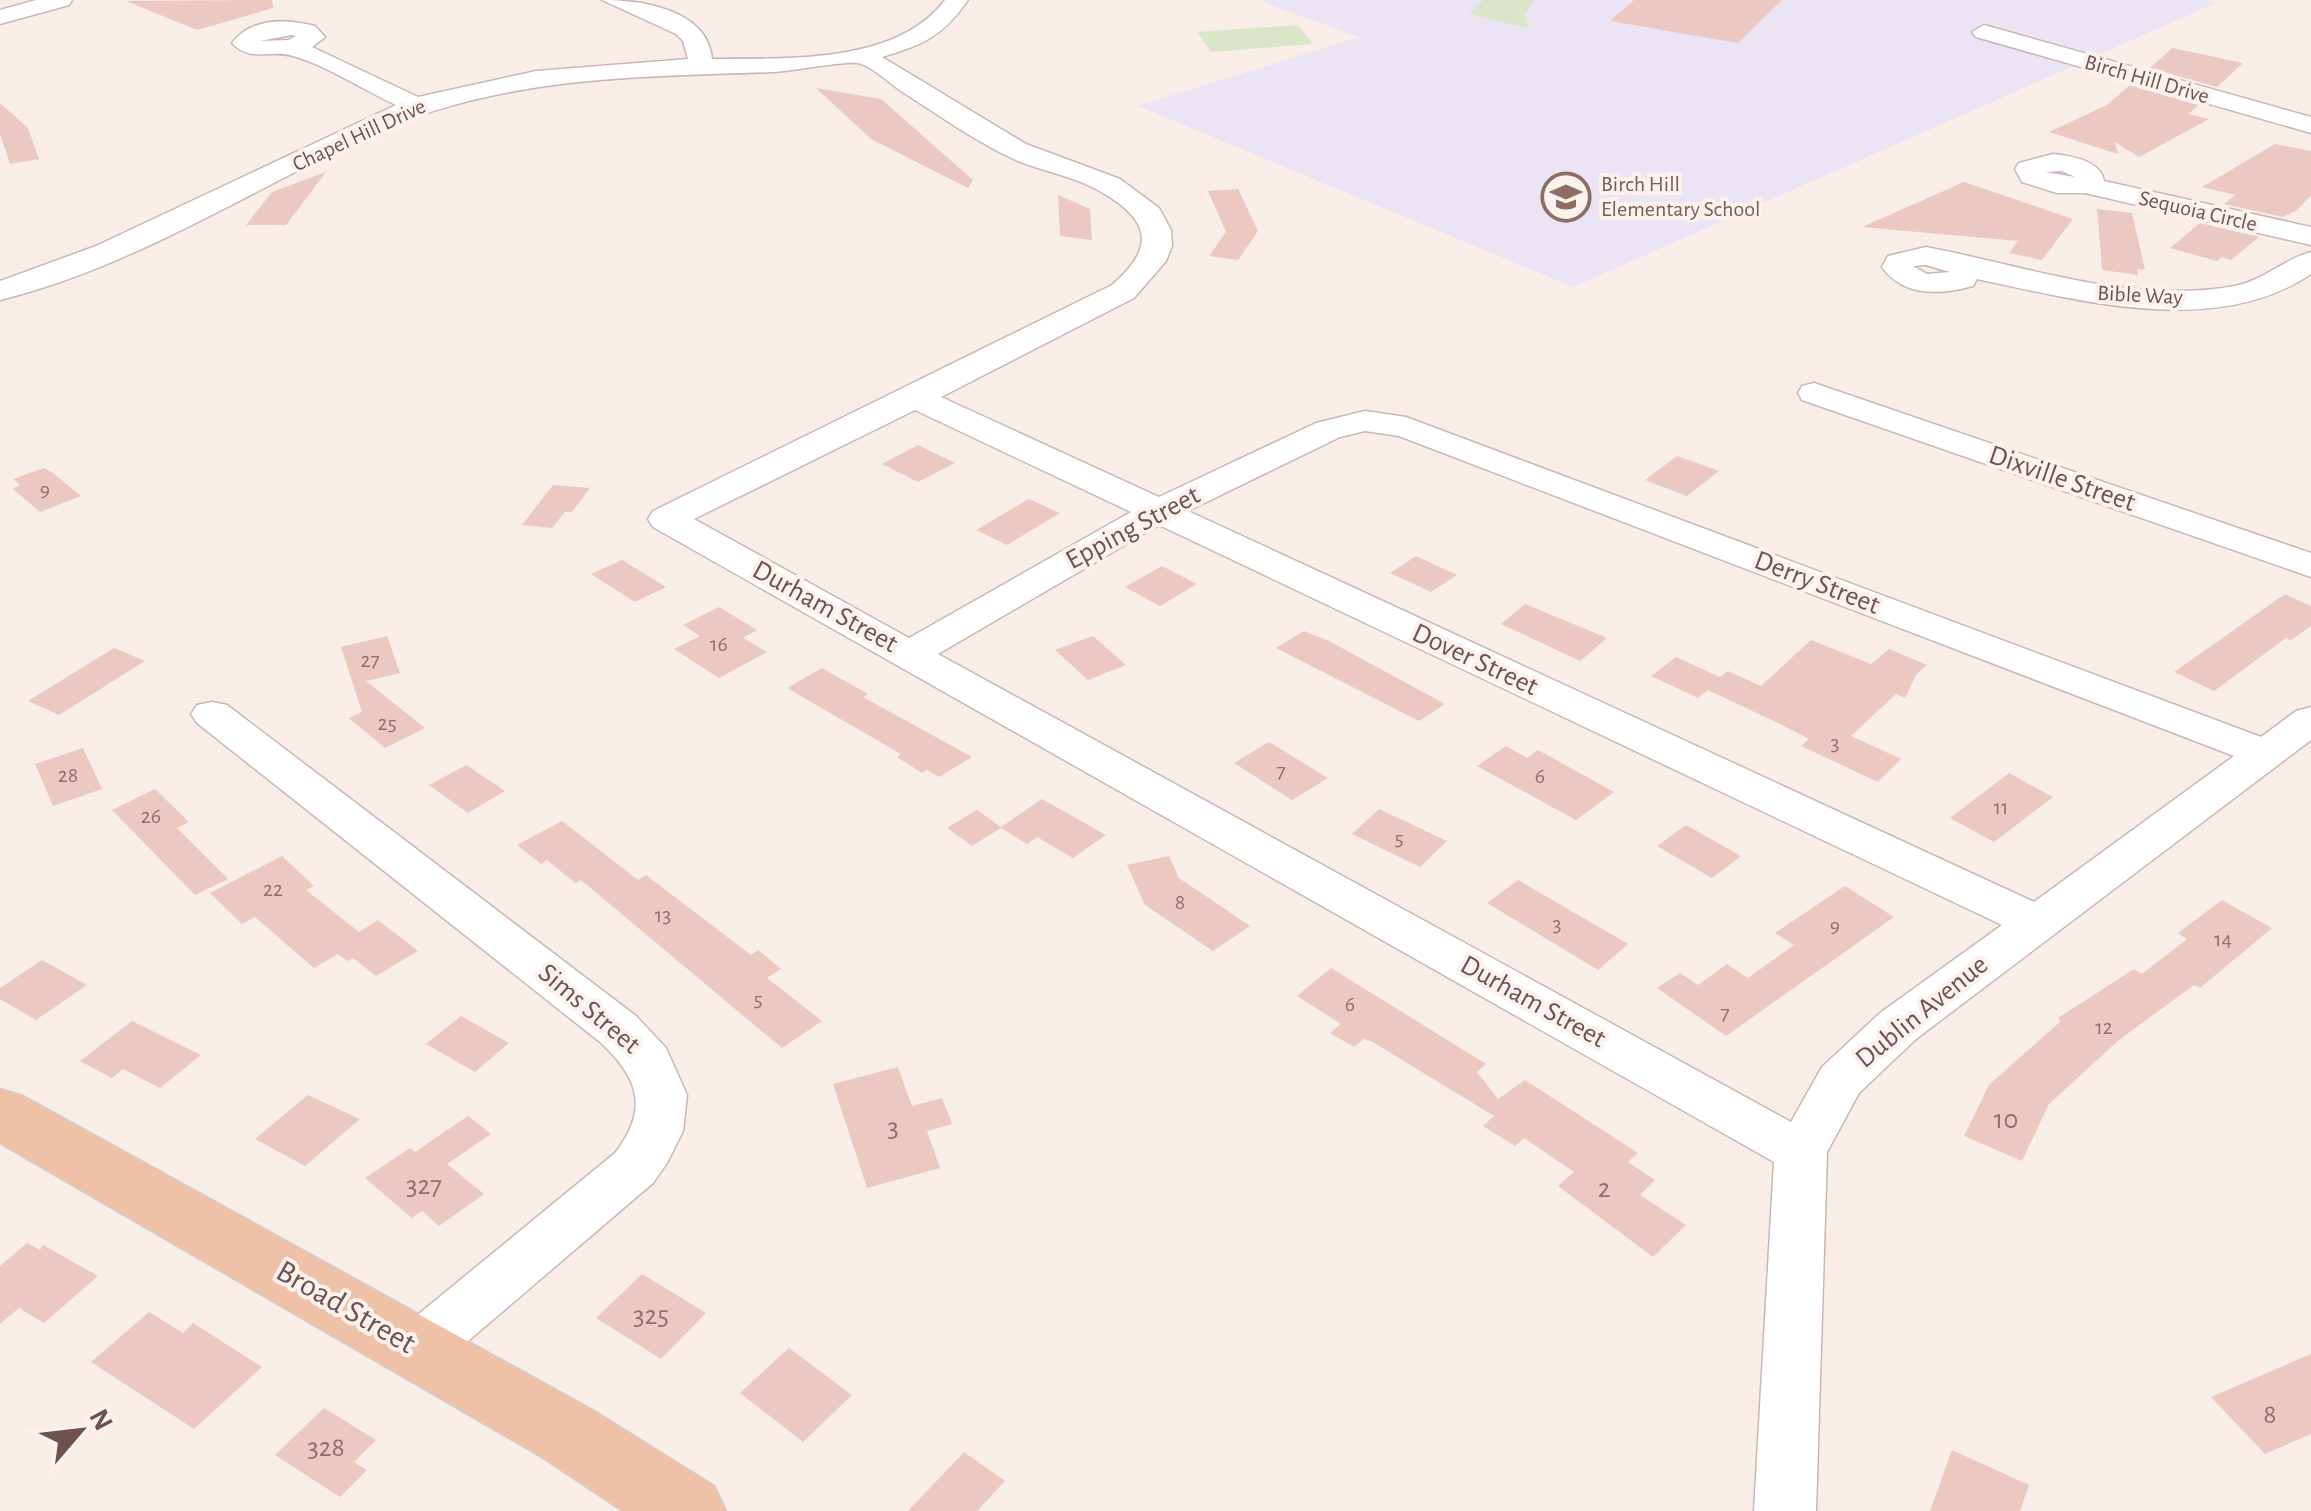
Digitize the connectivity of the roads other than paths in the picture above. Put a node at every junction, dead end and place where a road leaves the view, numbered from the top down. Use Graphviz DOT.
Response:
graph roads {
  1 [pos="62,0"];
  2 [pos="613,0"];
  3 [pos="957,0"];
  4 [pos="0,17"];
  5 [pos="1984,32"];
  6 [pos="292,48"];
  7 [pos="861,54"];
  8 [pos="700,66"];
  9 [pos="416,106"];
  10 [pos="2311,125"];
  11 [pos="2085,185"];
  12 [pos="2311,236"];
  13 [pos="2311,260"];
  14 [pos="1962,268"];
  15 [pos="0,291"];
  16 [pos="1814,393"];
  17 [pos="915,397"];
  18 [pos="1365,421"];
  19 [pos="1158,512"];
  20 [pos="2311,566"];
  21 [pos="909,654"];
  22 [pos="212,714"];
  23 [pos="2311,720"];
  24 [pos="2267,754"];
  25 [pos="2036,921"];
  26 [pos="0,1113"];
  27 [pos="1801,1152"];
  28 [pos="418,1348"];
  29 [pos="687,1511"];
  30 [pos="1785,1511"];
  1 -- 4 [label="street"];
  2 -- 8 [label="street"];
  3 -- 7 [label="street, Chapel Hill Drive"];
  5 -- 10 [label="street, Birch Hill Drive"];
  6 -- 9 [label="street"];
  7 -- 8 [label="street, Chapel Hill Drive"];
  7 -- 17 [label="street, Durham Street"];
  8 -- 9 [label="street, Chapel Hill Drive"];
  9 -- 15 [label="street, Chapel Hill Drive"];
  11 -- 12 [label="street, Sequoia Circle"];
  13 -- 14 [label="street, Bible Way"];
  16 -- 20 [label="street, Dixville Street"];
  17 -- 19 [label="street, Dover Street"];
  17 -- 21 [label="street, Durham Street"];
  18 -- 19 [label="street, Epping Street"];
  18 -- 24 [label="street, Derry Street"];
  19 -- 21 [label="street, Epping Street"];
  19 -- 25 [label="street, Dover Street"];
  21 -- 27 [label="street, Durham Street"];
  22 -- 28 [label="street, Sims Street"];
  23 -- 24 [label="street, Dublin Avenue"];
  24 -- 25 [label="street, Dublin Avenue"];
  25 -- 27 [label="street, Dublin Avenue"];
  26 -- 28 [label="main road, Broad Street"];
  27 -- 30 [label="street, Dublin Avenue"];
  28 -- 29 [label="main road, Broad Street"];
}
